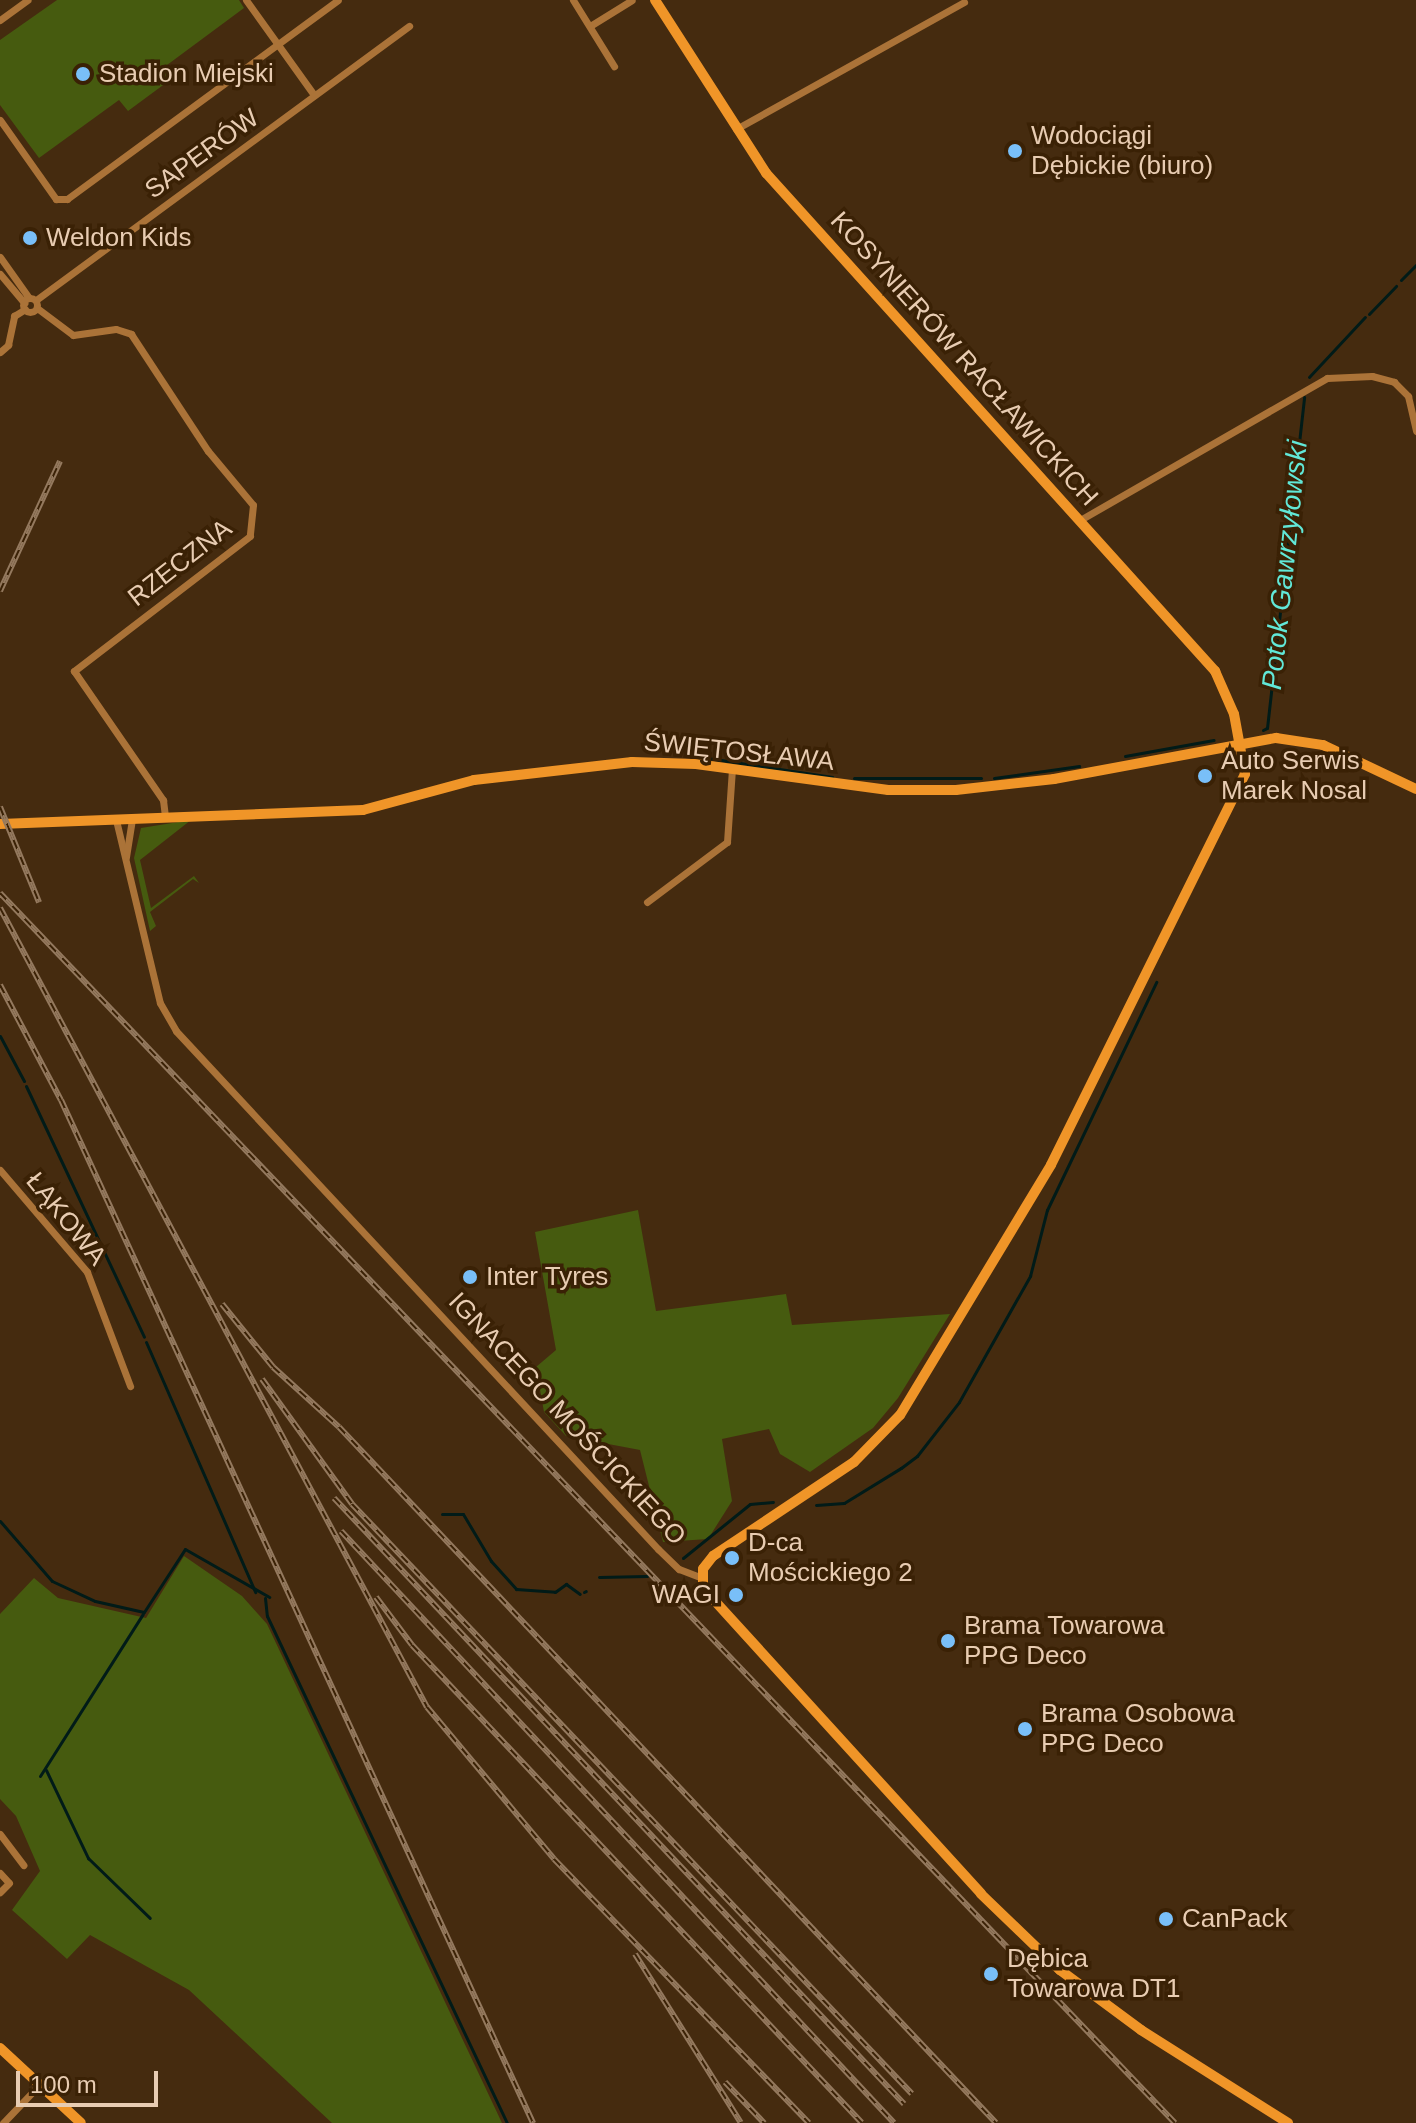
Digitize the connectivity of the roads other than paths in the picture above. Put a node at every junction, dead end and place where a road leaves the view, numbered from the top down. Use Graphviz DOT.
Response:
graph roads {
  1 [pos="28,0"];
  2 [pos="246,0"];
  3 [pos="338,0"];
  4 [pos="573,0"];
  5 [pos="632,0"];
  6 [pos="655,0"];
  7 [pos="964,2"];
  8 [pos="0,20"];
  9 [pos="409,26"];
  10 [pos="590,26"];
  11 [pos="278,45"];
  12 [pos="614,66"];
  13 [pos="314,95"];
  14 [pos="0,120"];
  15 [pos="734,130"];
  16 [pos="0,257"];
  17 [pos="0,274"];
  18 [pos="30,304"];
  19 [pos="0,352"];
  20 [pos="1416,431"];
  21 [pos="1080,520"];
  22 [pos="1240,742"];
  23 [pos="732,768"];
  24 [pos="1416,789"];
  25 [pos="165,816"];
  26 [pos="132,819"];
  27 [pos="116,820"];
  28 [pos="0,824"];
  29 [pos="126,859"];
  30 [pos="647,902"];
  31 [pos="0,1170"];
  32 [pos="130,1386"];
  33 [pos="702,1578"];
  34 [pos="0,1834"];
  35 [pos="23,1865"];
  36 [pos="0,1873"];
  37 [pos="16,1875"];
  38 [pos="9,1883"];
  39 [pos="0,1892"];
  40 [pos="0,2048"];
  41 [pos="40,2084"];
  42 [pos="3,2123"];
  43 [pos="81,2123"];
  44 [pos="1288,2123"];
  1 -- 8 [label="street"];
  2 -- 11 [label="street"];
  3 -- 11 [label="street"];
  4 -- 10 [label="street"];
  5 -- 10 [label="street"];
  6 -- 15 [label="street, KOSYNIERÓW RACŁAWICKICH"];
  7 -- 15 [label="street"];
  9 -- 13 [label="street, SAPERÓW"];
  10 -- 12 [label="street"];
  11 -- 13 [label="street"];
  11 -- 14 [label="street"];
  13 -- 18 [label="street, SAPERÓW"];
  15 -- 21 [label="street, KOSYNIERÓW RACŁAWICKICH"];
  16 -- 18 [label="street"];
  17 -- 18 [label="street"];
  18 -- 19 [label="street, SAPERÓW"];
  18 -- 25 [label="street, RZECZNA"];
  20 -- 21 [label="street"];
  21 -- 22 [label="street, KOSYNIERÓW RACŁAWICKICH"];
  22 -- 23 [label="street, ŚWIĘTOSŁAWA"];
  22 -- 24 [label="street, ŚWIĘTOSŁAWA"];
  22 -- 33 [label="street, KOSYNIERÓW RACŁAWICKICH"];
  23 -- 25 [label="street, ŚWIĘTOSŁAWA"];
  23 -- 30 [label="street"];
  25 -- 26 [label="street, ŚWIĘTOSŁAWA"];
  26 -- 27 [label="street, ŚWIĘTOSŁAWA"];
  26 -- 29 [label="street, IGNACEGO MOŚCICKIEGO"];
  27 -- 28 [label="street, ŚWIĘTOSŁAWA"];
  27 -- 29 [label="street, IGNACEGO MOŚCICKIEGO"];
  29 -- 33 [label="street, IGNACEGO MOŚCICKIEGO"];
  31 -- 32 [label="street, ŁĄKOWA"];
  33 -- 44 [label="street"];
  34 -- 35 [label="street"];
  36 -- 38 [label="street"];
  37 -- 38 [label="street"];
  38 -- 39 [label="street"];
  40 -- 41 [label="street"];
  41 -- 42 [label="street"];
  41 -- 43 [label="street"];
}
